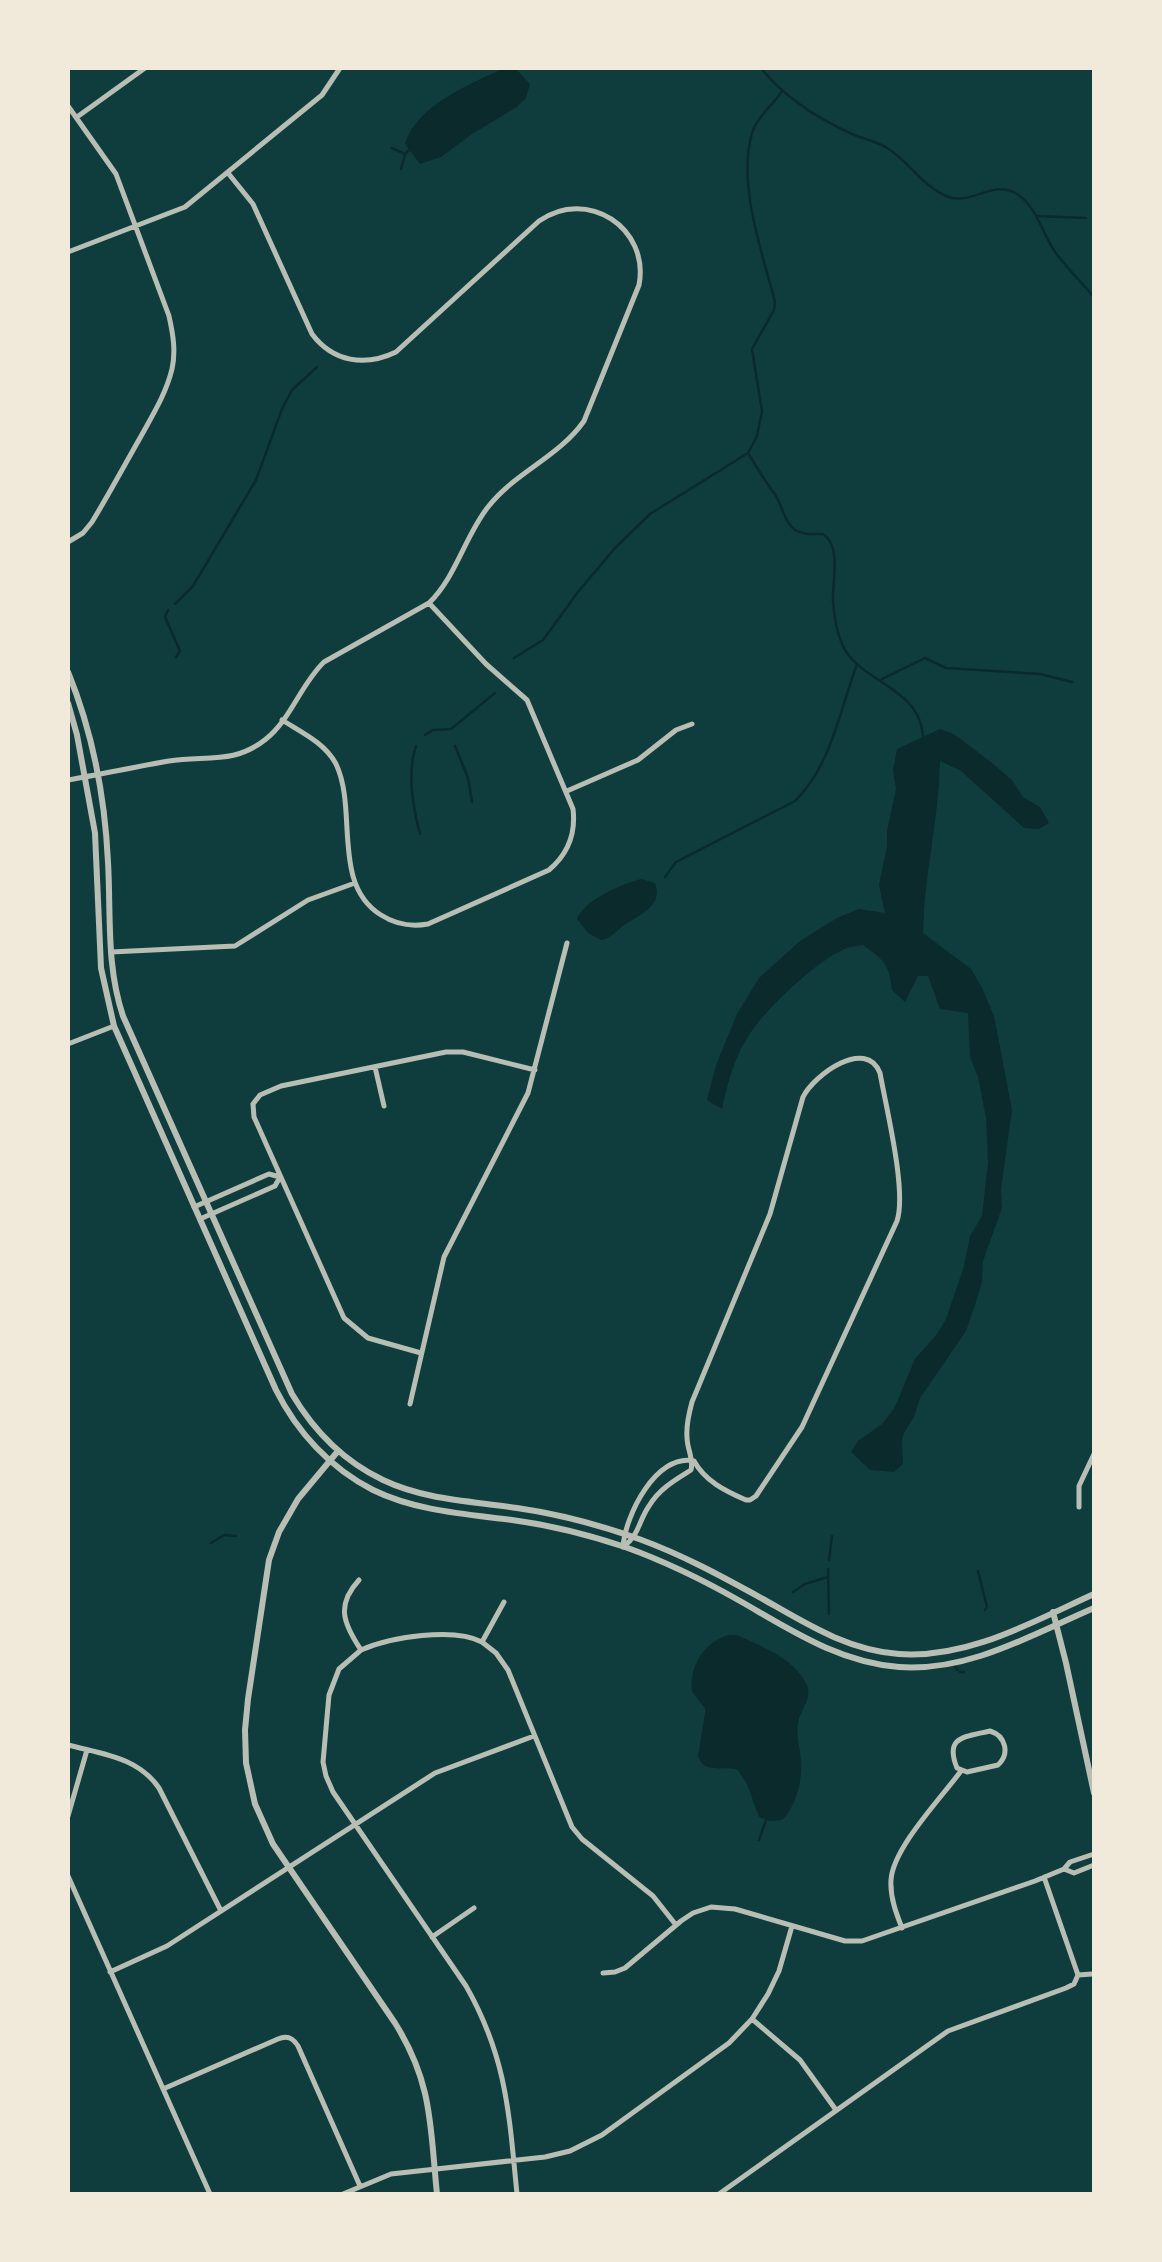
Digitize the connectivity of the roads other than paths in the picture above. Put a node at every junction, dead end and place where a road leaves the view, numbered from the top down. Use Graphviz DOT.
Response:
graph roads {
  1 [pos="145,68"];
  2 [pos="340,68"];
  3 [pos="68,106"];
  4 [pos="77,117"];
  5 [pos="228,173"];
  6 [pos="136,227"];
  7 [pos="68,252"];
  8 [pos="68,542"];
  9 [pos="429,603"];
  10 [pos="68,672"];
  11 [pos="68,703"];
  12 [pos="282,720"];
  13 [pos="692,724"];
  14 [pos="96,775"];
  15 [pos="85,778"];
  16 [pos="68,780"];
  17 [pos="567,791"];
  18 [pos="355,883"];
  19 [pos="567,943"];
  20 [pos="111,952"];
  21 [pos="114,1026"];
  22 [pos="68,1044"];
  23 [pos="375,1067"];
  24 [pos="535,1070"];
  25 [pos="244,1101"];
  26 [pos="253,1104"];
  27 [pos="384,1106"];
  28 [pos="280,1177"];
  29 [pos="206,1202"];
  30 [pos="194,1207"];
  31 [pos="211,1214"];
  32 [pos="200,1219"];
  33 [pos="421,1353"];
  34 [pos="410,1404"];
  35 [pos="338,1451"];
  36 [pos="1094,1454"];
  37 [pos="329,1460"];
  38 [pos="694,1461"];
  39 [pos="1079,1507"];
  40 [pos="624,1534"];
  41 [pos="635,1538"];
  42 [pos="623,1547"];
  43 [pos="359,1580"];
  44 [pos="1094,1594"];
  45 [pos="504,1602"];
  46 [pos="1094,1608"];
  47 [pos="1053,1612"];
  48 [pos="1058,1624"];
  49 [pos="482,1642"];
  50 [pos="361,1650"];
  51 [pos="534,1735"];
  52 [pos="68,1745"];
  53 [pos="87,1750"];
  54 [pos="961,1771"];
  55 [pos="1094,1793"];
  56 [pos="68,1816"];
  57 [pos="355,1824"];
  58 [pos="1094,1854"];
  59 [pos="1094,1865"];
  60 [pos="288,1867"];
  61 [pos="1064,1869"];
  62 [pos="68,1876"];
  63 [pos="1044,1877"];
  64 [pos="474,1909"];
  65 [pos="221,1911"];
  66 [pos="676,1925"];
  67 [pos="792,1926"];
  68 [pos="902,1928"];
  69 [pos="432,1937"];
  70 [pos="110,1972"];
  71 [pos="603,1973"];
  72 [pos="1092,1974"];
  73 [pos="1078,1975"];
  74 [pos="751,2019"];
  75 [pos="292,2031"];
  76 [pos="289,2037"];
  77 [pos="163,2089"];
  78 [pos="836,2110"];
  79 [pos="514,2160"];
  80 [pos="435,2168"];
  81 [pos="360,2186"];
  82 [pos="210,2194"];
  83 [pos="343,2194"];
  84 [pos="437,2194"];
  85 [pos="517,2194"];
  86 [pos="719,2194"];
  1 -- 4 [label="street"];
  2 -- 5 [label="street"];
  3 -- 4 [label="street"];
  4 -- 6 [label="street"];
  5 -- 6 [label="street"];
  5 -- 9 [label="street"];
  6 -- 7 [label="street"];
  6 -- 8 [label="street"];
  9 -- 12 [label="street"];
  9 -- 17 [label="street"];
  10 -- 14 [label="street"];
  11 -- 15 [label="street"];
  12 -- 14 [label="street"];
  12 -- 18 [label="street"];
  13 -- 17 [label="street"];
  14 -- 15 [label="street"];
  14 -- 20 [label="street"];
  15 -- 16 [label="street"];
  15 -- 21 [label="street"];
  17 -- 18 [label="street"];
  18 -- 20 [label="street"];
  19 -- 24 [label="street"];
  20 -- 29 [label="street"];
  21 -- 22 [label="street"];
  21 -- 30 [label="street"];
  23 -- 24 [label="street"];
  23 -- 26 [label="street"];
  23 -- 27 [label="street"];
  24 -- 33 [label="street"];
  25 -- 26 [label="street"];
  26 -- 28 [label="street"];
  28 -- 29 [label="street"];
  28 -- 31 [label="street"];
  28 -- 33 [label="street"];
  29 -- 30 [label="street"];
  29 -- 31 [label="street"];
  30 -- 32 [label="street"];
  31 -- 32 [label="street"];
  31 -- 35 [label="street"];
  32 -- 37 [label="street"];
  33 -- 34 [label="street"];
  35 -- 37 [label="street"];
  35 -- 40 [label="street"];
  36 -- 39 [label="street"];
  37 -- 42 [label="street"];
  37 -- 60 [label="street"];
  38 -- 38 [label="street"];
  38 -- 40 [label="street"];
  38 -- 41 [label="street"];
  40 -- 41 [label="street"];
  40 -- 42 [label="street"];
  41 -- 42 [label="street"];
  41 -- 47 [label="street"];
  42 -- 48 [label="street"];
  43 -- 50 [label="street"];
  44 -- 47 [label="street"];
  45 -- 49 [label="street"];
  46 -- 48 [label="street"];
  47 -- 48 [label="street"];
  48 -- 55 [label="street"];
  49 -- 50 [label="street"];
  49 -- 51 [label="street"];
  50 -- 57 [label="street"];
  51 -- 57 [label="street"];
  51 -- 66 [label="street"];
  52 -- 53 [label="street"];
  53 -- 56 [label="street"];
  53 -- 65 [label="street"];
  54 -- 54 [label="street"];
  54 -- 68 [label="street"];
  57 -- 60 [label="street"];
  57 -- 69 [label="street"];
  58 -- 61 [label="street"];
  59 -- 61 [label="street"];
  60 -- 65 [label="street"];
  60 -- 80 [label="street"];
  61 -- 63 [label="street"];
  62 -- 70 [label="street"];
  63 -- 68 [label="street"];
  63 -- 73 [label="street"];
  64 -- 69 [label="street"];
  65 -- 70 [label="street"];
  66 -- 67 [label="street"];
  66 -- 71 [label="street"];
  67 -- 68 [label="street"];
  67 -- 74 [label="street"];
  69 -- 79 [label="street"];
  70 -- 77 [label="street"];
  72 -- 73 [label="street"];
  73 -- 78 [label="street"];
  74 -- 78 [label="street"];
  74 -- 79 [label="street"];
  75 -- 76 [label="street"];
  76 -- 77 [label="street"];
  76 -- 81 [label="street"];
  77 -- 82 [label="street"];
  78 -- 86 [label="street"];
  79 -- 80 [label="street"];
  79 -- 85 [label="street"];
  80 -- 81 [label="street"];
  80 -- 84 [label="street"];
  81 -- 83 [label="street"];
}
